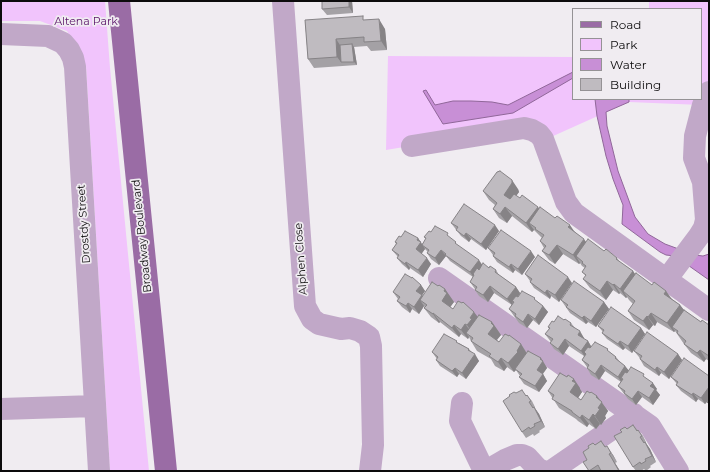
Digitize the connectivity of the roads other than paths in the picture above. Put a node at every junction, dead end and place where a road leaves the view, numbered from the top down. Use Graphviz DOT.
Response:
graph roads {
  1 [pos="119,1"];
  2 [pos="283,1"];
  3 [pos="1,34"];
  4 [pos="709,92"];
  5 [pos="412,146"];
  6 [pos="706,184"];
  7 [pos="439,278"];
  8 [pos="666,280"];
  9 [pos="709,310"];
  10 [pos="462,403"];
  11 [pos="95,406"];
  12 [pos="1,409"];
  13 [pos="634,414"];
  14 [pos="573,465"];
  15 [pos="99,471"];
  16 [pos="166,471"];
  17 [pos="370,471"];
  18 [pos="485,471"];
  19 [pos="543,471"];
  20 [pos="678,471"];
  1 -- 16 [label="main road, Broadway Boulevard"];
  2 -- 17 [label="street, Alphen Close"];
  3 -- 11 [label="street, Drostdy Street"];
  4 -- 6 [label="street"];
  5 -- 8 [label="street"];
  6 -- 8 [label="street"];
  7 -- 13 [label="street"];
  8 -- 9 [label="street"];
  10 -- 18 [label="street"];
  11 -- 12 [label="street"];
  11 -- 15 [label="street, Drostdy Street"];
  13 -- 14 [label="street"];
  13 -- 20 [label="street"];
  14 -- 19 [label="street"];
  18 -- 19 [label="street"];
}
